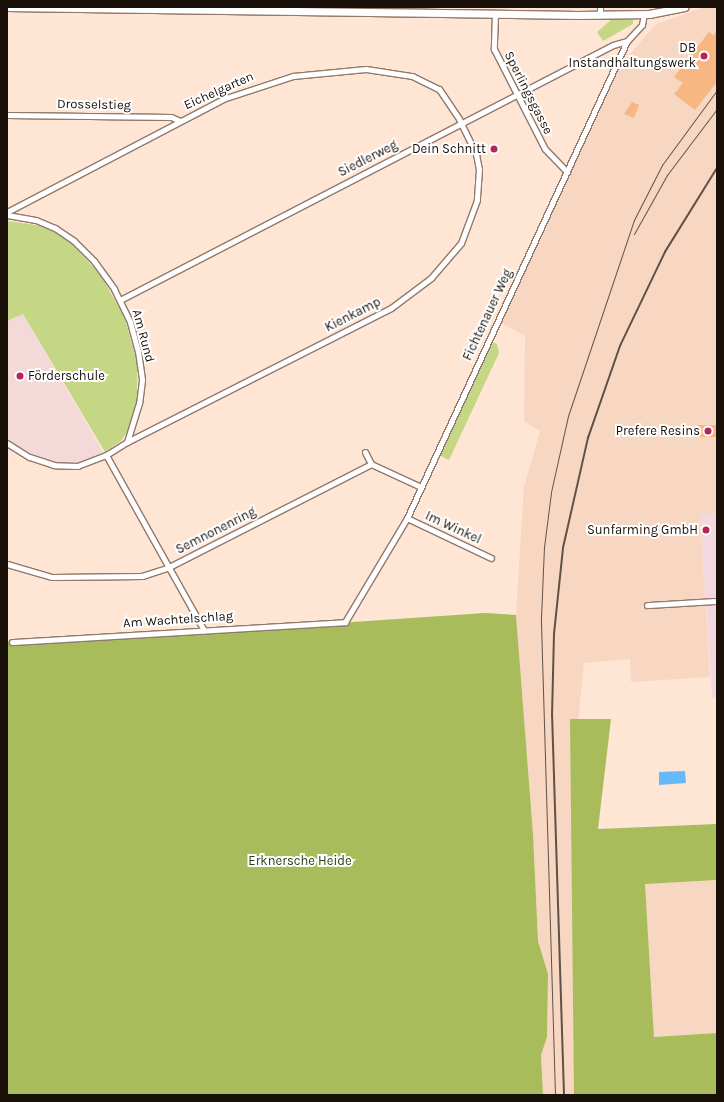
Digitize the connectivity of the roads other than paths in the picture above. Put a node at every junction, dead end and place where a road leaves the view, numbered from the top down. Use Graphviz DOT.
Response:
graph roads {
  1 [pos="7,7"];
  2 [pos="18,7"];
  3 [pos="600,7"];
  4 [pos="684,7"];
  5 [pos="218,8"];
  6 [pos="400,10"];
  7 [pos="496,14"];
  8 [pos="644,14"];
  9 [pos="600,15"];
  10 [pos="627,41"];
  11 [pos="517,94"];
  12 [pos="7,115"];
  13 [pos="180,120"];
  14 [pos="461,124"];
  15 [pos="567,172"];
  16 [pos="7,212"];
  17 [pos="7,215"];
  18 [pos="120,300"];
  19 [pos="127,442"];
  20 [pos="7,443"];
  21 [pos="365,452"];
  22 [pos="106,455"];
  23 [pos="371,464"];
  24 [pos="421,487"];
  25 [pos="407,518"];
  26 [pos="491,558"];
  27 [pos="7,564"];
  28 [pos="169,567"];
  29 [pos="717,601"];
  30 [pos="647,605"];
  31 [pos="345,622"];
  32 [pos="204,630"];
  33 [pos="12,642"];
  1 -- 2 [label="main road"];
  2 -- 5 [label="main road"];
  3 -- 9 [label="street"];
  4 -- 8 [label="main road"];
  5 -- 6 [label="main road"];
  6 -- 7 [label="main road"];
  7 -- 9 [label="main road"];
  7 -- 11 [label="street, Sperlingsgasse"];
  8 -- 9 [label="main road"];
  8 -- 10 [label="street, Fichtenauer Weg"];
  10 -- 11 [label="street, Siedlerweg"];
  10 -- 15 [label="street, Fichtenauer Weg"];
  11 -- 14 [label="street, Siedlerweg"];
  11 -- 15 [label="street, Sperlingsgasse"];
  12 -- 13 [label="street, Drosselstieg"];
  13 -- 14 [label="street, Eichelgarten"];
  13 -- 16 [label="street, Eichelgarten"];
  14 -- 18 [label="street, Siedlerweg"];
  14 -- 19 [label="street, Kienkamp"];
  15 -- 24 [label="street, Fichtenauer Weg"];
  17 -- 18 [label="street, Am Rund"];
  18 -- 19 [label="street, Am Rund"];
  19 -- 22 [label="street"];
  20 -- 22 [label="street"];
  21 -- 23 [label="street"];
  22 -- 28 [label="street"];
  23 -- 24 [label="street"];
  23 -- 28 [label="street, Semnonenring"];
  24 -- 25 [label="street, Fichtenauer Weg"];
  25 -- 26 [label="street, Im Winkel"];
  25 -- 31 [label="street, Fichtenauer Weg"];
  27 -- 28 [label="street, Semnonenring"];
  28 -- 32 [label="street"];
  29 -- 30 [label="street"];
  31 -- 32 [label="street, Am Wachtelschlag"];
  32 -- 33 [label="street, Am Wachtelschlag"];
}
